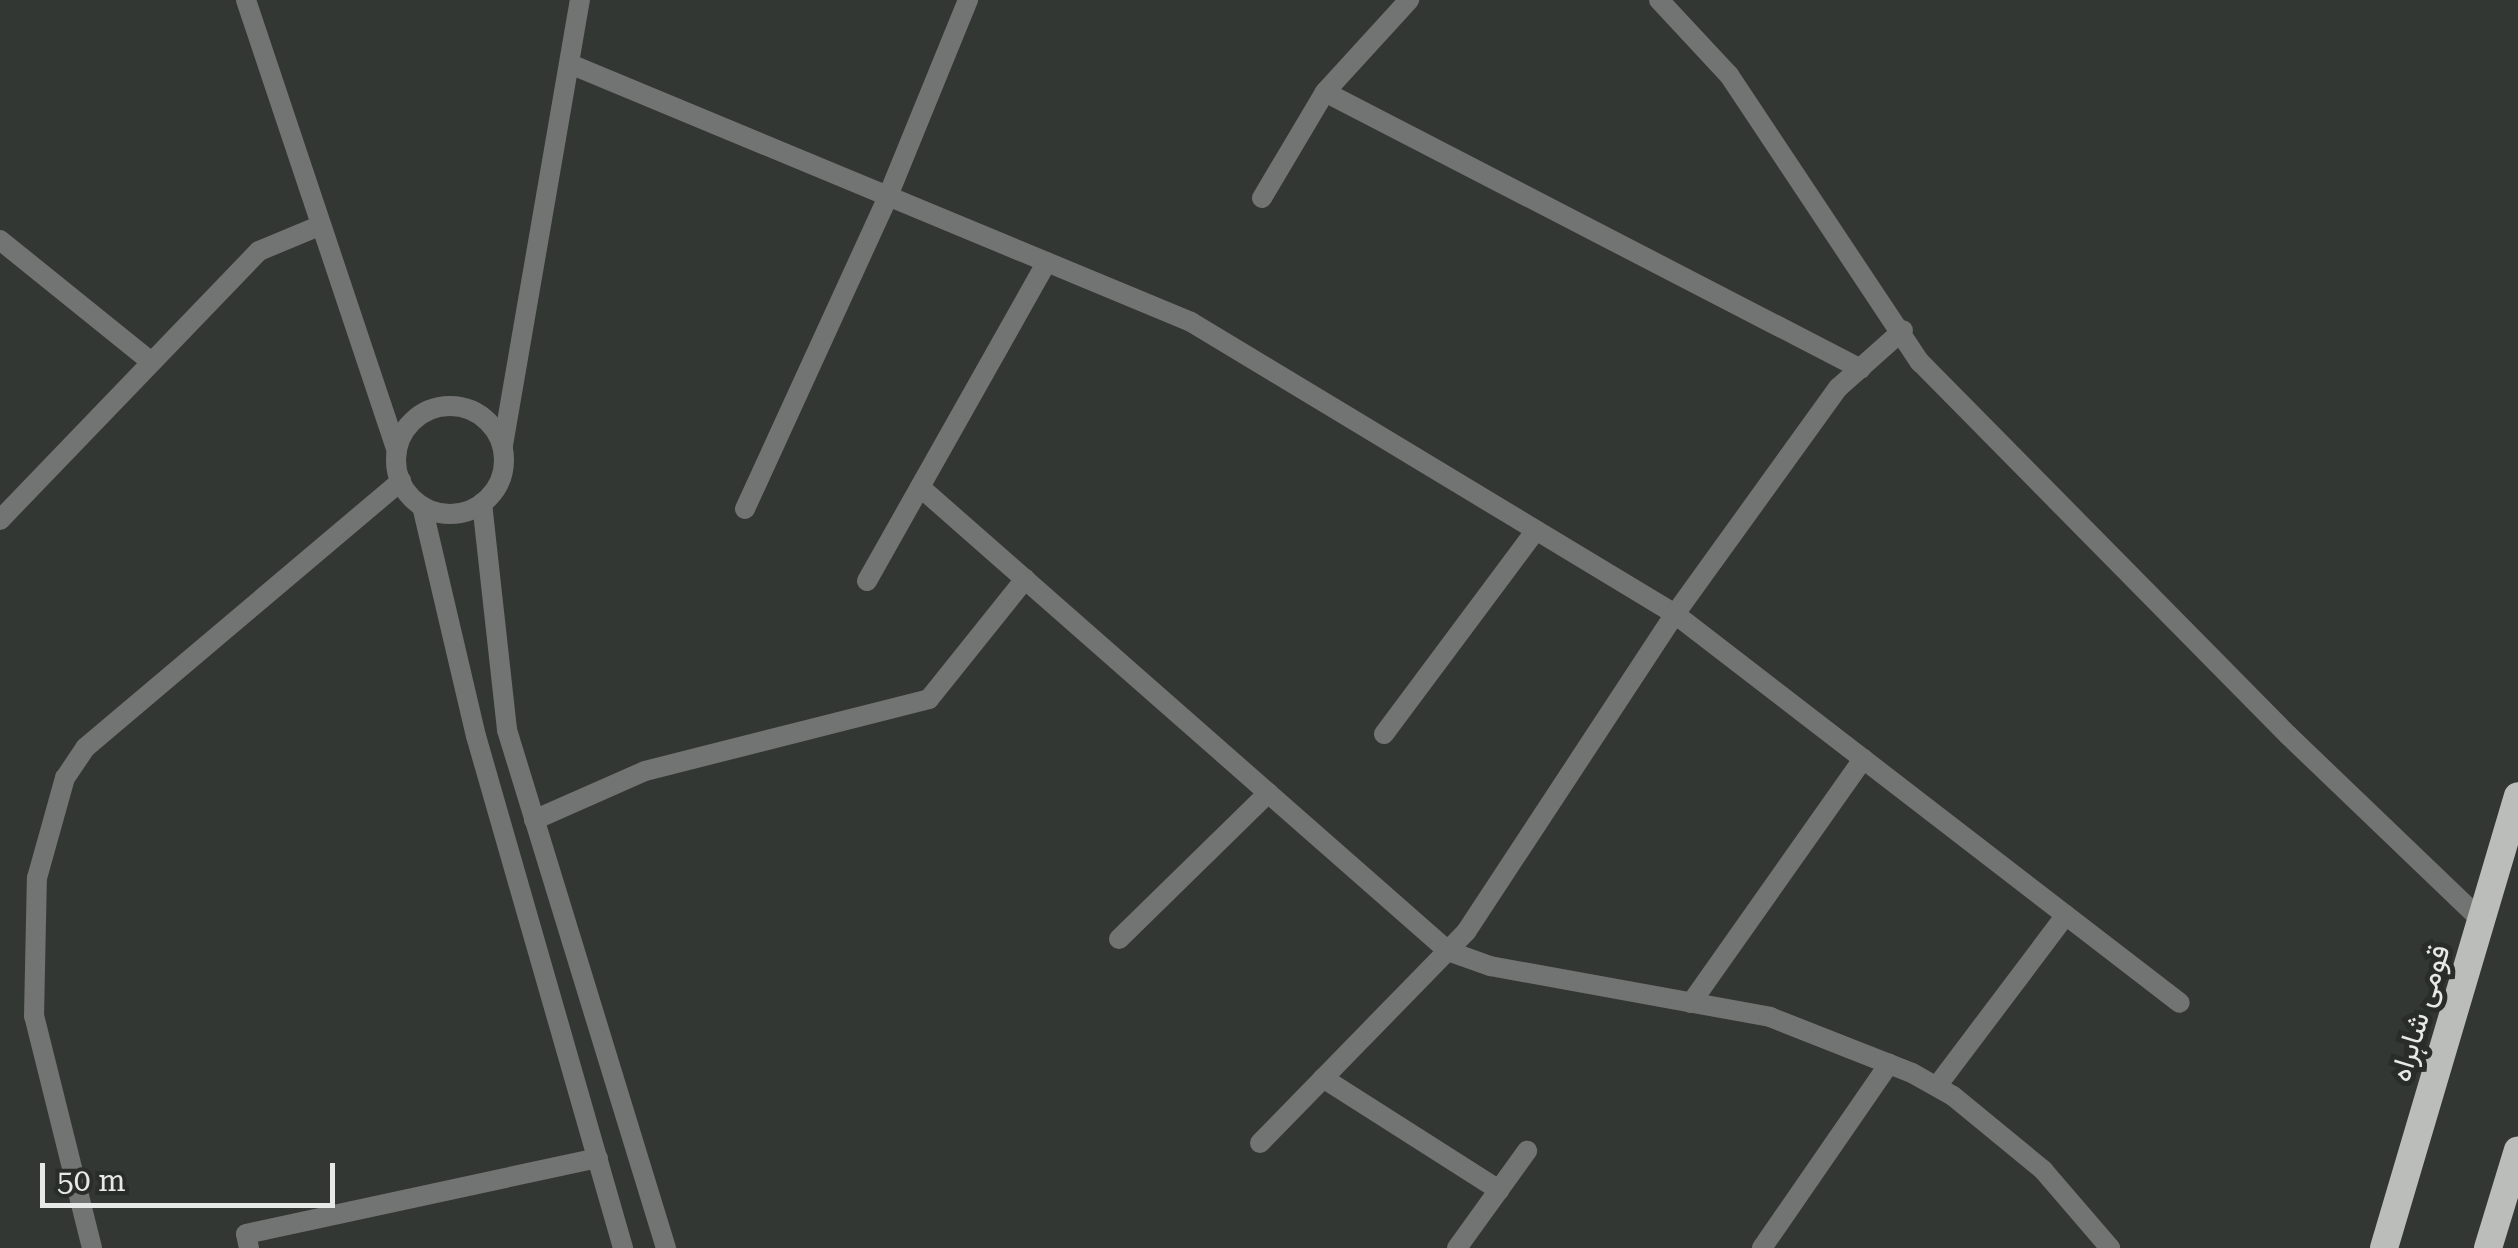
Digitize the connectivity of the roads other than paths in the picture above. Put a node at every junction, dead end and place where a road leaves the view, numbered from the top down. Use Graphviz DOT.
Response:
graph roads {
  1 [pos="246,0"];
  2 [pos="580,0"];
  3 [pos="968,0"];
  4 [pos="1409,0"];
  5 [pos="1660,0"];
  6 [pos="570,64"];
  7 [pos="1325,92"];
  8 [pos="888,196"];
  9 [pos="1262,198"];
  10 [pos="319,226"];
  11 [pos="0,240"];
  12 [pos="1047,262"];
  13 [pos="1903,330"];
  14 [pos="151,362"];
  15 [pos="1861,369"];
  16 [pos="503,446"];
  17 [pos="397,450"];
  18 [pos="401,482"];
  19 [pos="920,487"];
  20 [pos="482,503"];
  21 [pos="422,506"];
  22 [pos="746,509"];
  23 [pos="0,520"];
  24 [pos="1536,530"];
  25 [pos="1025,579"];
  26 [pos="866,581"];
  27 [pos="1675,614"];
  28 [pos="507,730"];
  29 [pos="1384,734"];
  30 [pos="476,736"];
  31 [pos="1863,758"];
  32 [pos="1268,793"];
  33 [pos="2518,796"];
  34 [pos="534,820"];
  35 [pos="2066,916"];
  36 [pos="2481,920"];
  37 [pos="1119,939"];
  38 [pos="1448,951"];
  39 [pos="2180,1003"];
  40 [pos="1690,1004"];
  41 [pos="1889,1064"];
  42 [pos="1323,1078"];
  43 [pos="1937,1086"];
  44 [pos="1260,1143"];
  45 [pos="2518,1150"];
  46 [pos="1527,1151"];
  47 [pos="598,1158"];
  48 [pos="1499,1190"];
  49 [pos="92,1248"];
  50 [pos="248,1248"];
  51 [pos="623,1248"];
  52 [pos="666,1248"];
  53 [pos="1457,1248"];
  54 [pos="1762,1248"];
  55 [pos="2110,1248"];
  56 [pos="2384,1248"];
  57 [pos="2488,1248"];
  1 -- 10 [label="street"];
  2 -- 6 [label="street"];
  3 -- 8 [label="street"];
  4 -- 7 [label="street"];
  5 -- 13 [label="street"];
  6 -- 8 [label="street"];
  6 -- 16 [label="street"];
  7 -- 9 [label="street"];
  7 -- 15 [label="street"];
  8 -- 12 [label="street"];
  8 -- 22 [label="street"];
  10 -- 14 [label="street"];
  10 -- 17 [label="street"];
  11 -- 14 [label="street"];
  12 -- 19 [label="street"];
  12 -- 24 [label="street"];
  13 -- 15 [label="street"];
  13 -- 36 [label="street"];
  14 -- 23 [label="street"];
  15 -- 27 [label="street"];
  16 -- 17 [label="street"];
  16 -- 20 [label="street"];
  17 -- 18 [label="street"];
  18 -- 21 [label="street"];
  18 -- 49 [label="street"];
  19 -- 25 [label="street"];
  19 -- 26 [label="street"];
  20 -- 21 [label="street"];
  20 -- 28 [label="street"];
  21 -- 30 [label="street"];
  24 -- 27 [label="street"];
  24 -- 29 [label="street"];
  25 -- 32 [label="street"];
  25 -- 34 [label="street"];
  27 -- 31 [label="street"];
  27 -- 38 [label="street"];
  28 -- 30 [label="street"];
  28 -- 34 [label="street"];
  30 -- 47 [label="street"];
  31 -- 35 [label="street"];
  31 -- 40 [label="street"];
  32 -- 37 [label="street"];
  32 -- 38 [label="street"];
  33 -- 36 [label="highway, قومی شاہراہ"];
  34 -- 52 [label="street"];
  35 -- 39 [label="street"];
  35 -- 43 [label="street"];
  36 -- 56 [label="highway, قومی شاہراہ"];
  38 -- 40 [label="street"];
  38 -- 42 [label="street"];
  40 -- 41 [label="street"];
  41 -- 43 [label="street"];
  41 -- 54 [label="street"];
  42 -- 44 [label="street"];
  42 -- 48 [label="street"];
  43 -- 55 [label="street"];
  45 -- 57 [label="highway"];
  46 -- 48 [label="street"];
  47 -- 50 [label="street"];
  47 -- 51 [label="street"];
  48 -- 53 [label="street"];
}
